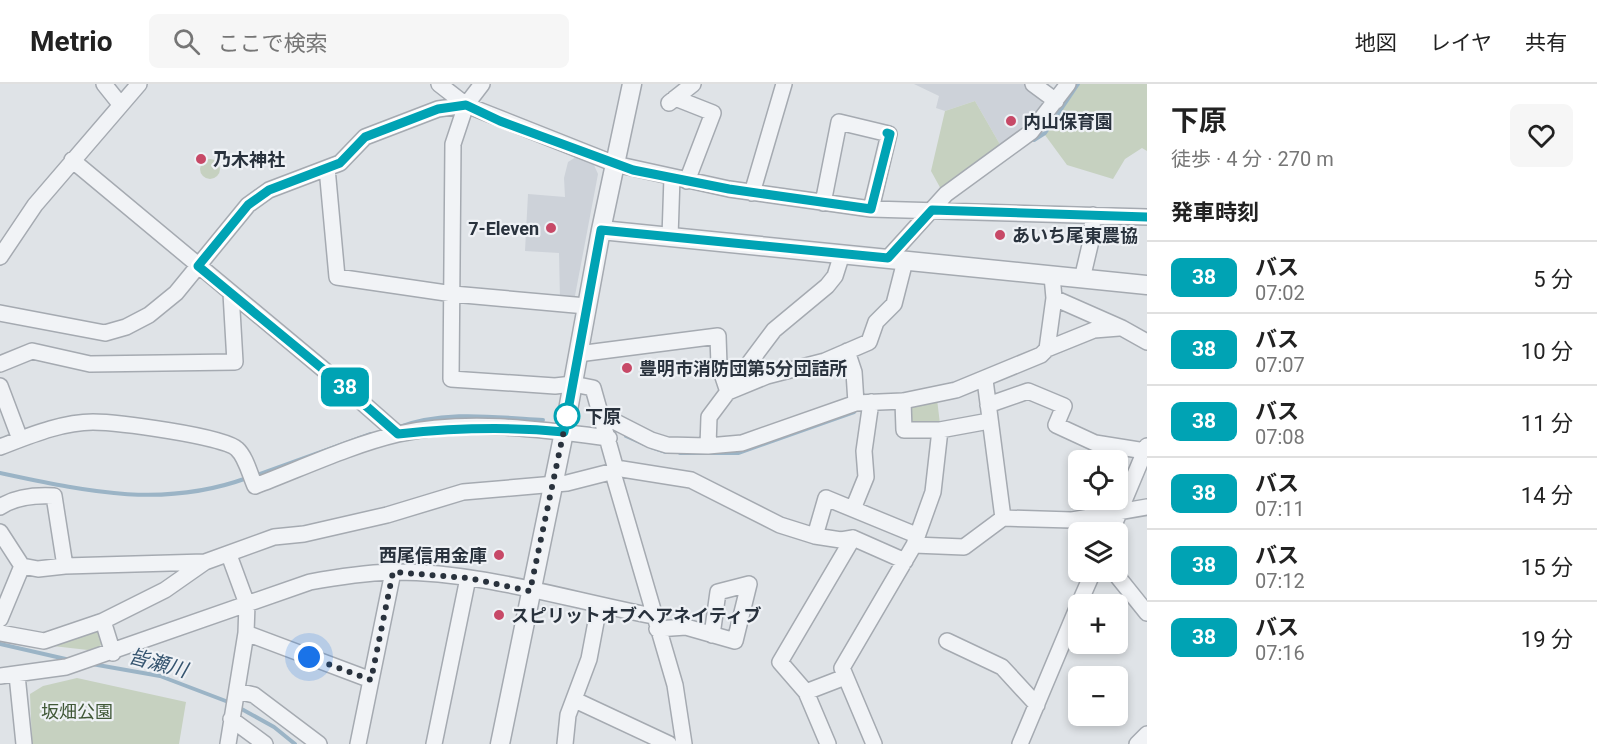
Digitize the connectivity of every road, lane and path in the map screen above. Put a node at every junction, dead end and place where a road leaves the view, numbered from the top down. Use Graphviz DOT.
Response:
graph roads {
  1 [pos="104,84"];
  2 [pos="140,84"];
  3 [pos="482,84"];
  4 [pos="632,84"];
  5 [pos="693,84"];
  6 [pos="784,84"];
  7 [pos="1033,84"];
  8 [pos="1068,84"];
  9 [pos="442,85"];
  10 [pos="1056,100"];
  11 [pos="120,104"];
  12 [pos="466,105"];
  13 [pos="72,160"];
  14 [pos="615,164"];
  15 [pos="327,168"];
  16 [pos="679,179"];
  17 [pos="752,193"];
  18 [pos="823,203"];
  19 [pos="871,209"];
  20 [pos="932,210"];
  21 [pos="1093,215"];
  22 [pos="1147,217"];
  23 [pos="601,230"];
  24 [pos="670,237"];
  25 [pos="842,255"];
  26 [pos="0,257"];
  27 [pos="897,259"];
  28 [pos="198,266"];
  29 [pos="1052,276"];
  30 [pos="1082,279"];
  31 [pos="1147,285"];
  32 [pos="231,293"];
  33 [pos="453,294"];
  34 [pos="1054,298"];
  35 [pos="586,306"];
  36 [pos="0,313"];
  37 [pos="1122,328"];
  38 [pos="1147,342"];
  39 [pos="1047,349"];
  40 [pos="847,351"];
  41 [pos="578,354"];
  42 [pos="0,363"];
  43 [pos="985,380"];
  44 [pos="573,384"];
  45 [pos="0,386"];
  46 [pos="728,392"];
  47 [pos="903,401"];
  48 [pos="864,402"];
  49 [pos="988,405"];
  50 [pos="600,414"];
  51 [pos="989,421"];
  52 [pos="392,429"];
  53 [pos="940,430"];
  54 [pos="564,432"];
  55 [pos="609,438"];
  56 [pos="20,439"];
  57 [pos="708,446"];
  58 [pos="0,447"];
  59 [pos="1146,448"];
  60 [pos="613,473"];
  61 [pos="552,483"];
  62 [pos="0,507"];
  63 [pos="1147,507"];
  64 [pos="854,509"];
  65 [pos="1120,513"];
  66 [pos="1003,518"];
  67 [pos="1116,522"];
  68 [pos="0,532"];
  69 [pos="815,536"];
  70 [pos="853,538"];
  71 [pos="915,540"];
  72 [pos="229,555"];
  73 [pos="905,561"];
  74 [pos="205,562"];
  75 [pos="22,566"];
  76 [pos="65,566"];
  77 [pos="393,572"];
  78 [pos="468,578"];
  79 [pos="1122,582"];
  80 [pos="530,591"];
  81 [pos="248,604"];
  82 [pos="599,606"];
  83 [pos="1147,613"];
  84 [pos="0,619"];
  85 [pos="103,621"];
  86 [pos="655,623"];
  87 [pos="1068,631"];
  88 [pos="0,633"];
  89 [pos="246,633"];
  90 [pos="712,634"];
  91 [pos="947,641"];
  92 [pos="113,653"];
  93 [pos="17,675"];
  94 [pos="0,676"];
  95 [pos="845,677"];
  96 [pos="371,680"];
  97 [pos="237,691"];
  98 [pos="806,692"];
  99 [pos="575,700"];
  100 [pos="1037,705"];
  101 [pos="231,719"];
  102 [pos="1147,734"];
  103 [pos="503,739"];
  104 [pos="1027,740"];
  105 [pos="24,744"];
  106 [pos="228,744"];
  107 [pos="265,744"];
  108 [pos="319,744"];
  109 [pos="358,744"];
  110 [pos="434,744"];
  111 [pos="494,744"];
  112 [pos="564,744"];
  113 [pos="669,744"];
  114 [pos="684,744"];
  115 [pos="828,744"];
  116 [pos="874,744"];
  117 [pos="1137,744"];
  1 -- 11 [label="street"];
  2 -- 11 [label="street"];
  3 -- 12 [label="street"];
  4 -- 14 [label="street"];
  5 -- 16 [label="street"];
  6 -- 17 [label="street"];
  7 -- 10 [label="street"];
  8 -- 10 [label="street"];
  9 -- 12 [label="street"];
  10 -- 20 [label="street"];
  11 -- 13 [label="street"];
  12 -- 14 [label="street"];
  12 -- 15 [label="street"];
  12 -- 33 [label="street"];
  13 -- 26 [label="street"];
  13 -- 28 [label="street"];
  14 -- 16 [label="street"];
  14 -- 23 [label="street"];
  15 -- 28 [label="street"];
  15 -- 33 [label="street"];
  16 -- 17 [label="street"];
  16 -- 24 [label="street"];
  17 -- 18 [label="street"];
  18 -- 19 [label="street"];
  18 -- 19 [label="street"];
  19 -- 20 [label="street"];
  20 -- 21 [label="street"];
  20 -- 27 [label="street"];
  21 -- 22 [label="street"];
  21 -- 30 [label="street"];
  23 -- 24 [label="street"];
  23 -- 35 [label="street"];
  24 -- 25 [label="street"];
  25 -- 27 [label="street"];
  25 -- 46 [label="street"];
  27 -- 29 [label="street"];
  27 -- 40 [label="street"];
  28 -- 32 [label="street"];
  28 -- 36 [label="street"];
  29 -- 30 [label="street"];
  29 -- 34 [label="street"];
  30 -- 31 [label="street"];
  32 -- 42 [label="street"];
  32 -- 52 [label="street"];
  33 -- 35 [label="street"];
  33 -- 44 [label="street"];
  34 -- 37 [label="street"];
  34 -- 39 [label="street"];
  35 -- 41 [label="street"];
  37 -- 38 [label="street"];
  37 -- 39 [label="street"];
  39 -- 43 [label="street"];
  40 -- 46 [label="street"];
  40 -- 48 [label="street"];
  41 -- 44 [label="street"];
  41 -- 46 [label="street"];
  43 -- 47 [label="street"];
  43 -- 49 [label="street"];
  44 -- 50 [label="street"];
  44 -- 54 [label="street"];
  45 -- 56 [label="street"];
  46 -- 57 [label="street"];
  47 -- 48 [label="street"];
  47 -- 53 [label="street"];
  48 -- 57 [label="street"];
  48 -- 64 [label="street"];
  49 -- 51 [label="street"];
  49 -- 59 [label="street"];
  50 -- 55 [label="street"];
  50 -- 57 [label="street"];
  51 -- 53 [label="street"];
  51 -- 66 [label="street"];
  52 -- 54 [label="street"];
  52 -- 56 [label="street"];
  53 -- 71 [label="street"];
  54 -- 55 [label="street"];
  54 -- 61 [label="street"];
  55 -- 60 [label="street"];
  56 -- 58 [label="street"];
  59 -- 65 [label="street"];
  60 -- 61 [label="street"];
  60 -- 69 [label="street"];
  60 -- 86 [label="street"];
  61 -- 72 [label="street"];
  61 -- 80 [label="street"];
  62 -- 76 [label="street"];
  63 -- 65 [label="street"];
  64 -- 69 [label="street"];
  64 -- 71 [label="street"];
  65 -- 66 [label="street"];
  65 -- 67 [label="street"];
  66 -- 71 [label="street"];
  68 -- 75 [label="street"];
  69 -- 70 [label="street"];
  70 -- 73 [label="street"];
  70 -- 98 [label="street"];
  71 -- 73 [label="street"];
  72 -- 74 [label="street"];
  72 -- 81 [label="street"];
  73 -- 95 [label="street"];
  74 -- 76 [label="street"];
  74 -- 85 [label="street"];
  75 -- 76 [label="street"];
  75 -- 84 [label="street"];
  77 -- 78 [label="street"];
  77 -- 81 [label="street"];
  77 -- 96 [label="street"];
  78 -- 80 [label="street"];
  78 -- 110 [label="street"];
  79 -- 83 [label="street"];
  80 -- 82 [label="street"];
  80 -- 103 [label="street"];
  81 -- 89 [label="street"];
  81 -- 92 [label="street"];
  82 -- 86 [label="street"];
  82 -- 99 [label="street"];
  85 -- 88 [label="street"];
  85 -- 92 [label="street"];
  86 -- 90 [label="street"];
  86 -- 114 [label="street"];
  87 -- 100 [label="street"];
  89 -- 96 [label="street"];
  89 -- 97 [label="street"];
  91 -- 100 [label="street"];
  92 -- 93 [label="street"];
  93 -- 94 [label="street"];
  93 -- 105 [label="street"];
  95 -- 98 [label="street"];
  95 -- 116 [label="street"];
  96 -- 109 [label="street"];
  97 -- 101 [label="street"];
  97 -- 108 [label="street"];
  98 -- 115 [label="street"];
  99 -- 112 [label="street"];
  99 -- 113 [label="street"];
  100 -- 104 [label="street"];
  101 -- 106 [label="street"];
  101 -- 107 [label="street"];
  102 -- 117 [label="street"];
  103 -- 111 [label="street"];
}
